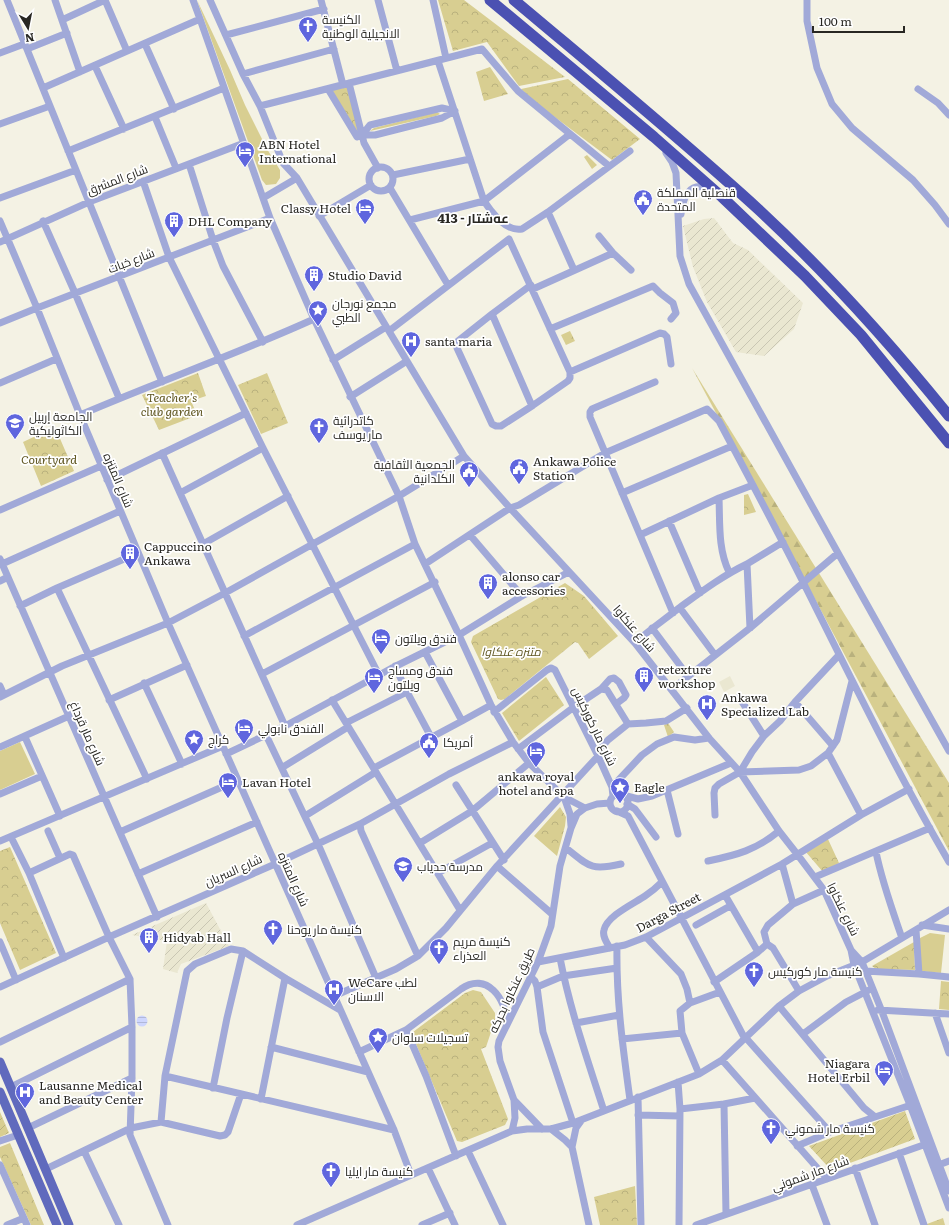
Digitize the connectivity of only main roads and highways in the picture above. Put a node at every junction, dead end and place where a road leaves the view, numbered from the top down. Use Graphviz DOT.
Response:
graph roads {
  1 [pos="490,0"];
  2 [pos="514,0"];
  3 [pos="949,416"];
  4 [pos="949,443"];
  5 [pos="0,1062"];
  6 [pos="0,1092"];
  7 [pos="57,1225"];
  8 [pos="70,1225"];
  1 -- 4 [label="highway"];
  2 -- 3 [label="highway"];
  5 -- 8 [label="main road"];
  6 -- 7 [label="main road"];
}
